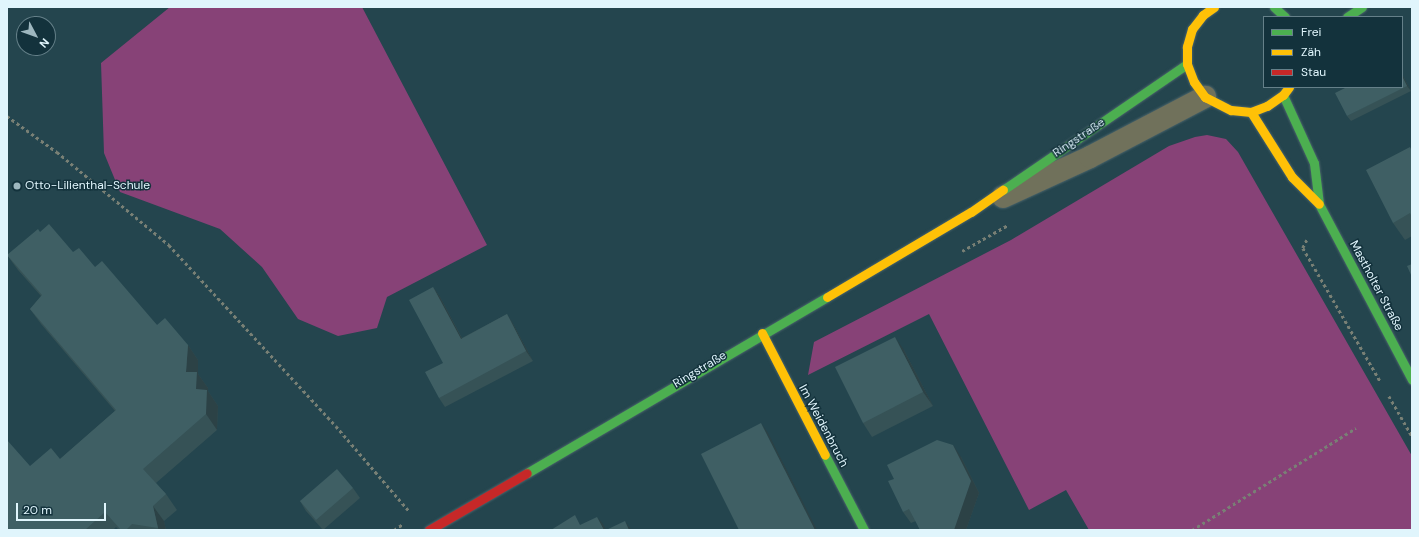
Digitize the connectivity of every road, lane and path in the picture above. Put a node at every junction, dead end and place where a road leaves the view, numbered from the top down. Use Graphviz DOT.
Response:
graph roads {
  1 [pos="1214,7"];
  2 [pos="1274,7"];
  3 [pos="1362,7"];
  4 [pos="1201,11"];
  5 [pos="1286,14"];
  6 [pos="1348,16"];
  7 [pos="1187,64"];
  8 [pos="1288,88"];
  9 [pos="1283,95"];
  10 [pos="1205,97"];
  11 [pos="1251,112"];
  12 [pos="7,116"];
  13 [pos="1319,204"];
  14 [pos="971,212"];
  15 [pos="762,333"];
  16 [pos="1412,380"];
  17 [pos="1356,428"];
  18 [pos="414,517"];
  19 [pos="430,530"];
  20 [pos="864,530"];
  21 [pos="1192,530"];
  1 -- 4 [label="street"];
  2 -- 5 [label="street"];
  3 -- 6 [label="street"];
  4 -- 7 [label="street"];
  7 -- 10 [label="street"];
  7 -- 14 [label="street, Ringstraße"];
  8 -- 9 [label="street"];
  9 -- 11 [label="street"];
  9 -- 13 [label="street, Mastholter Straße"];
  10 -- 11 [label="street"];
  10 -- 14 [label="street, Ringstraße"];
  11 -- 13 [label="street, Mastholter Straße"];
  12 -- 18 [label="path"];
  13 -- 16 [label="street, Mastholter Straße"];
  14 -- 15 [label="street, Ringstraße"];
  15 -- 19 [label="street, Ringstraße"];
  15 -- 20 [label="street, Im Weidenbruch"];
  17 -- 21 [label="path"];
}
